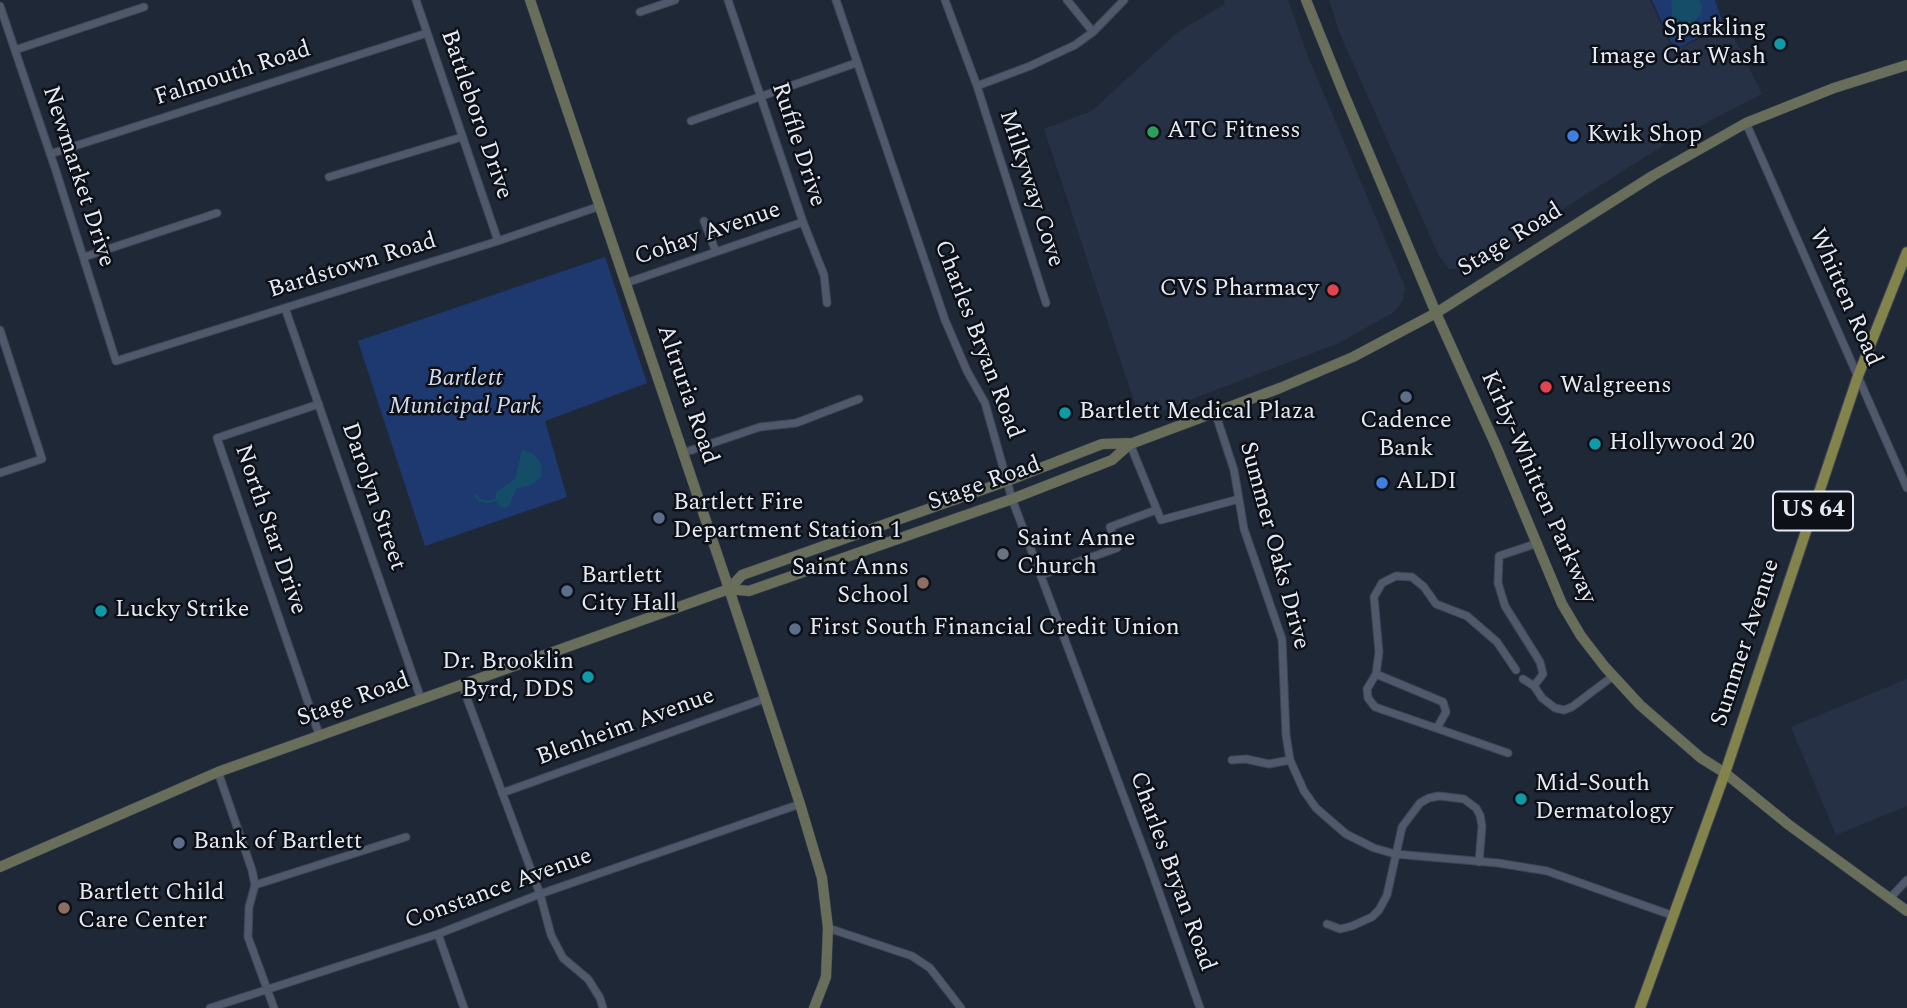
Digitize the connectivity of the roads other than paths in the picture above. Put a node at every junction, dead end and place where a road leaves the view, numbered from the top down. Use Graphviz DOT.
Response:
graph roads {
  1 [pos="416,0"];
  2 [pos="530,0"];
  3 [pos="675,0"];
  4 [pos="729,0"];
  5 [pos="836,0"];
  6 [pos="945,0"];
  7 [pos="1067,0"];
  8 [pos="1124,0"];
  9 [pos="1306,0"];
  10 [pos="0,6"];
  11 [pos="144,7"];
  12 [pos="640,12"];
  13 [pos="1093,32"];
  14 [pos="427,33"];
  15 [pos="15,50"];
  16 [pos="856,63"];
  17 [pos="1907,65"];
  18 [pos="977,86"];
  19 [pos="760,95"];
  20 [pos="691,121"];
  21 [pos="1745,123"];
  22 [pos="462,137"];
  23 [pos="50,154"];
  24 [pos="329,177"];
  25 [pos="600,206"];
  26 [pos="216,213"];
  27 [pos="704,221"];
  28 [pos="803,222"];
  29 [pos="498,242"];
  30 [pos="716,252"];
  31 [pos="1907,252"];
  32 [pos="83,257"];
  33 [pos="626,283"];
  34 [pos="827,303"];
  35 [pos="1046,303"];
  36 [pos="285,308"];
  37 [pos="1436,313"];
  38 [pos="0,330"];
  39 [pos="116,360"];
  40 [pos="1858,376"];
  41 [pos="859,399"];
  42 [pos="319,404"];
  43 [pos="1215,412"];
  44 [pos="1130,444"];
  45 [pos="683,453"];
  46 [pos="0,473"];
  47 [pos="1007,481"];
  48 [pos="1907,488"];
  49 [pos="1012,499"];
  50 [pos="1239,499"];
  51 [pos="1156,510"];
  52 [pos="873,528"];
  53 [pos="1538,543"];
  54 [pos="879,545"];
  55 [pos="1041,575"];
  56 [pos="729,589"];
  57 [pos="1516,670"];
  58 [pos="1376,674"];
  59 [pos="1613,676"];
  60 [pos="1524,679"];
  61 [pos="462,685"];
  62 [pos="1534,686"];
  63 [pos="421,699"];
  64 [pos="764,699"];
  65 [pos="1437,728"];
  66 [pos="320,737"];
  67 [pos="1508,753"];
  68 [pos="1232,760"];
  69 [pos="1290,760"];
  70 [pos="218,772"];
  71 [pos="1725,773"];
  72 [pos="502,793"];
  73 [pos="800,804"];
  74 [pos="406,837"];
  75 [pos="1395,854"];
  76 [pos="1479,862"];
  77 [pos="0,867"];
  78 [pos="1907,880"];
  79 [pos="255,885"];
  80 [pos="540,894"];
  81 [pos="1891,897"];
  82 [pos="1907,911"];
  83 [pos="1674,916"];
  84 [pos="1327,924"];
  85 [pos="828,928"];
  86 [pos="438,934"];
  87 [pos="267,989"];
  88 [pos="210,1008"];
  89 [pos="274,1008"];
  90 [pos="464,1008"];
  91 [pos="603,1008"];
  92 [pos="814,1008"];
  93 [pos="961,1008"];
  94 [pos="1199,1008"];
  95 [pos="1640,1008"];
  1 -- 14 [label="street, Battleboro Drive"];
  2 -- 25 [label="main road, Altruria Road"];
  3 -- 12 [label="street"];
  4 -- 19 [label="street, Ruffle Drive"];
  5 -- 16 [label="street, Charles Bryan Road"];
  6 -- 18 [label="street, Milkyway Cove"];
  7 -- 13 [label="street"];
  8 -- 13 [label="street"];
  9 -- 37 [label="main road, Kirby-Whitten Parkway"];
  10 -- 15 [label="street, Newmarket Drive"];
  11 -- 15 [label="street"];
  13 -- 18 [label="street"];
  14 -- 22 [label="street, Battleboro Drive"];
  14 -- 23 [label="street, Falmouth Road"];
  15 -- 23 [label="street, Newmarket Drive"];
  16 -- 19 [label="street"];
  16 -- 47 [label="street, Charles Bryan Road"];
  17 -- 21 [label="main road, Stage Road"];
  18 -- 35 [label="street, Milkyway Cove"];
  19 -- 20 [label="street"];
  19 -- 28 [label="street, Ruffle Drive"];
  21 -- 37 [label="main road, Stage Road"];
  21 -- 40 [label="street, Whitten Road"];
  22 -- 24 [label="street"];
  22 -- 29 [label="street, Battleboro Drive"];
  23 -- 32 [label="street, Newmarket Drive"];
  25 -- 29 [label="street, Bardstown Road"];
  25 -- 33 [label="main road, Altruria Road"];
  26 -- 32 [label="street"];
  27 -- 30 [label="street"];
  28 -- 30 [label="street, Cohay Avenue"];
  28 -- 34 [label="street, Ruffle Drive"];
  29 -- 36 [label="street, Bardstown Road"];
  30 -- 33 [label="street, Cohay Avenue"];
  31 -- 40 [label="main road, Summer Avenue / US 64"];
  32 -- 39 [label="street, Newmarket Drive"];
  33 -- 45 [label="main road, Altruria Road"];
  36 -- 39 [label="street, Bardstown Road"];
  36 -- 42 [label="street, Darolyn Street"];
  37 -- 43 [label="main road, Stage Road"];
  37 -- 53 [label="main road, Kirby-Whitten Parkway"];
  38 -- 46 [label="street"];
  40 -- 48 [label="street, Whitten Road"];
  40 -- 71 [label="main road, Summer Avenue / US 64"];
  41 -- 45 [label="street"];
  42 -- 63 [label="street, Darolyn Street"];
  42 -- 66 [label="street, North Star Drive"];
  43 -- 44 [label="main road, Stage Road"];
  43 -- 50 [label="street, Summer Oaks Drive"];
  44 -- 47 [label="main road, Stage Road"];
  44 -- 49 [label="main road, Stage Road"];
  44 -- 51 [label="street"];
  45 -- 56 [label="main road, Altruria Road"];
  47 -- 49 [label="street, Charles Bryan Road"];
  47 -- 52 [label="main road, Stage Road"];
  49 -- 54 [label="main road, Stage Road"];
  49 -- 55 [label="street, Charles Bryan Road"];
  50 -- 51 [label="street"];
  50 -- 69 [label="street, Summer Oaks Drive"];
  51 -- 55 [label="street"];
  52 -- 54 [label="main road"];
  52 -- 56 [label="main road, Stage Road"];
  53 -- 59 [label="main road, Kirby-Whitten Parkway"];
  53 -- 62 [label="street"];
  54 -- 56 [label="main road, Stage Road"];
  55 -- 94 [label="street, Charles Bryan Road"];
  56 -- 61 [label="main road, Stage Road"];
  56 -- 64 [label="main road, Altruria Road"];
  57 -- 58 [label="street"];
  58 -- 65 [label="street"];
  58 -- 65 [label="street"];
  59 -- 62 [label="street"];
  59 -- 71 [label="main road, Kirby-Whitten Parkway"];
  60 -- 62 [label="street"];
  61 -- 63 [label="main road, Stage Road"];
  61 -- 72 [label="street"];
  63 -- 66 [label="main road, Stage Road"];
  64 -- 72 [label="street, Blenheim Avenue"];
  64 -- 73 [label="main road, Altruria Road"];
  65 -- 67 [label="street"];
  66 -- 70 [label="main road, Stage Road"];
  68 -- 69 [label="street"];
  69 -- 75 [label="street, Summer Oaks Drive"];
  70 -- 77 [label="main road, Stage Road"];
  70 -- 79 [label="street"];
  71 -- 81 [label="main road, Kirby-Whitten Parkway"];
  71 -- 83 [label="main road, Summer Avenue / US 64"];
  72 -- 80 [label="street"];
  73 -- 80 [label="street, Constance Avenue"];
  73 -- 85 [label="main road, Altruria Road"];
  74 -- 79 [label="street"];
  75 -- 76 [label="street, Summer Oaks Drive"];
  75 -- 76 [label="street"];
  75 -- 84 [label="street"];
  76 -- 83 [label="street, Summer Oaks Drive"];
  78 -- 81 [label="street"];
  79 -- 87 [label="street"];
  80 -- 86 [label="street, Constance Avenue"];
  80 -- 91 [label="street"];
  81 -- 82 [label="main road, Kirby-Whitten Parkway"];
  83 -- 95 [label="main road, Summer Avenue / US 64"];
  85 -- 92 [label="main road, Altruria Road"];
  85 -- 93 [label="street"];
  86 -- 87 [label="street, Constance Avenue"];
  86 -- 90 [label="street"];
  87 -- 88 [label="street, Constance Avenue"];
  87 -- 89 [label="street"];
}
